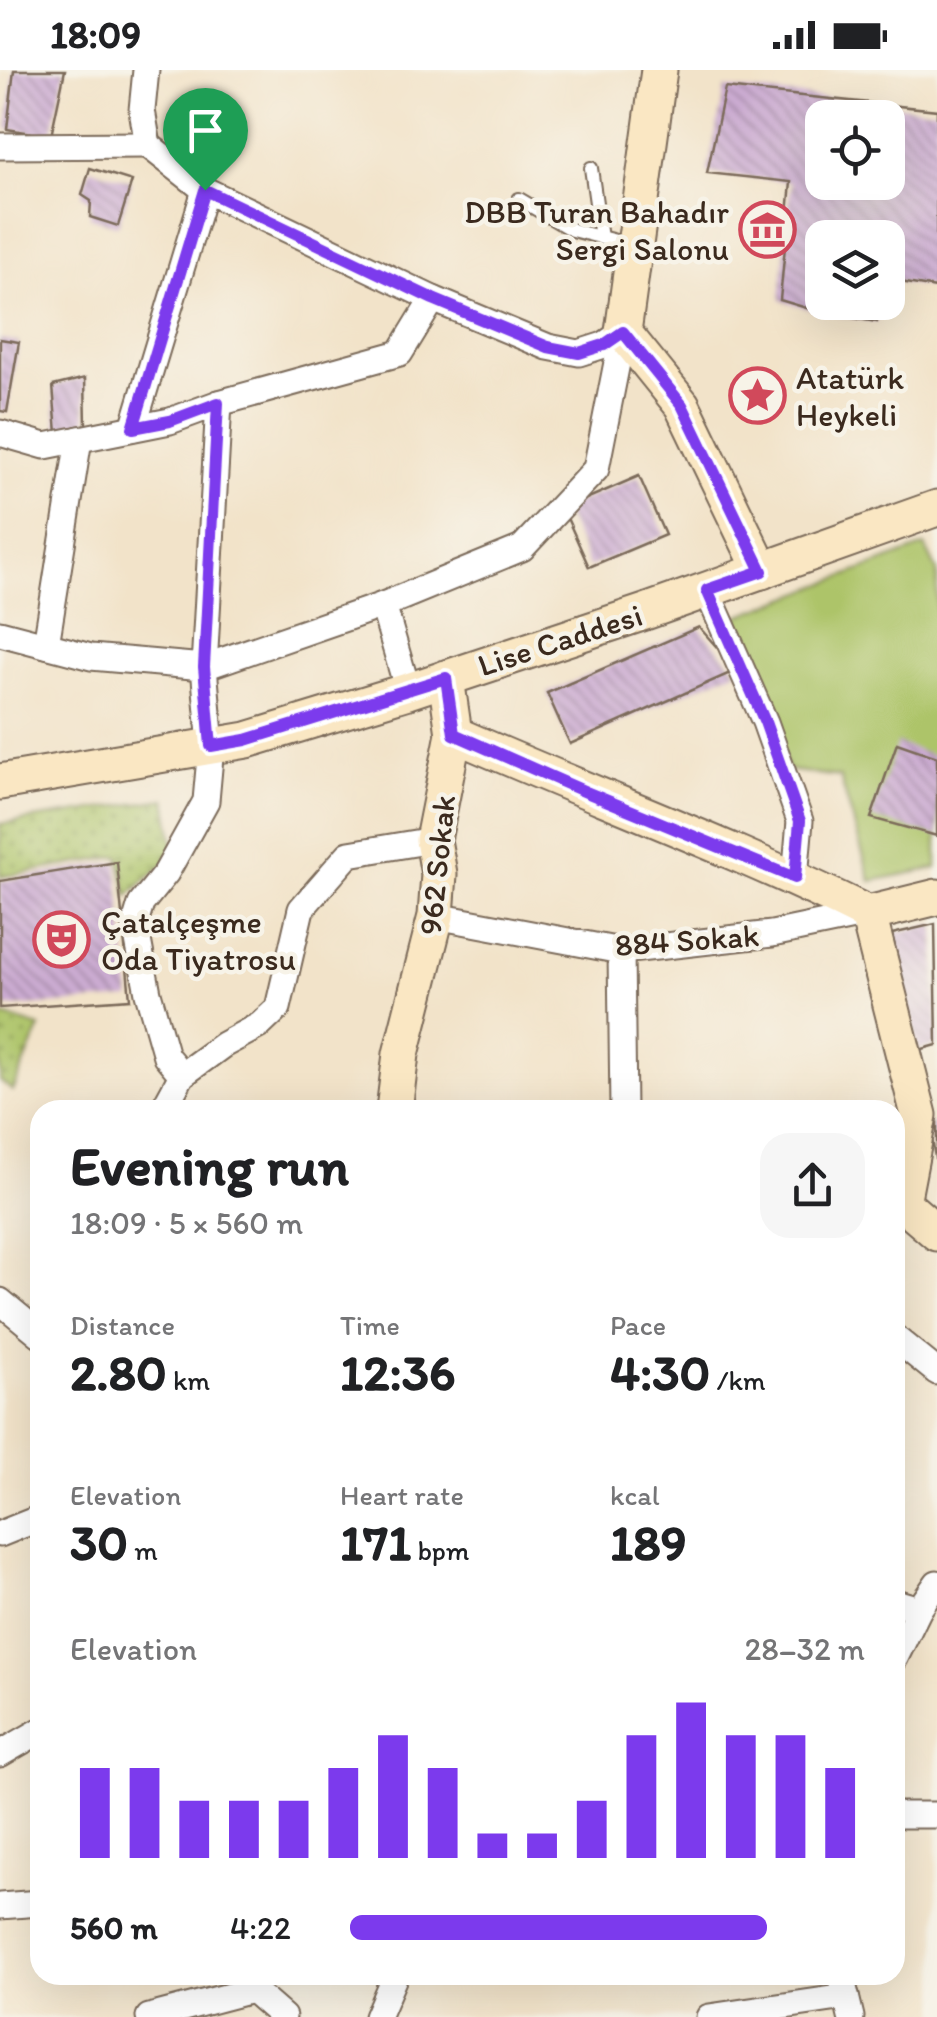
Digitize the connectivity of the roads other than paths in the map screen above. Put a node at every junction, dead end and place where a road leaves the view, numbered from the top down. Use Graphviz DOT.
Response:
graph roads {
  1 [pos="146,70"];
  2 [pos="659,70"];
  3 [pos="148,145"];
  4 [pos="0,146"];
  5 [pos="590,168"];
  6 [pos="205,190"];
  7 [pos="519,199"];
  8 [pos="618,242"];
  9 [pos="433,299"];
  10 [pos="623,332"];
  11 [pos="218,403"];
  12 [pos="133,428"];
  13 [pos="0,434"];
  14 [pos="79,439"];
  15 [pos="937,508"];
  16 [pos="762,571"];
  17 [pos="707,590"];
  18 [pos="383,605"];
  19 [pos="0,633"];
  20 [pos="46,645"];
  21 [pos="204,667"];
  22 [pos="446,678"];
  23 [pos="408,691"];
  24 [pos="454,734"];
  25 [pos="211,746"];
  26 [pos="0,782"];
  27 [pos="433,840"];
  28 [pos="795,878"];
  29 [pos="937,897"];
  30 [pos="868,914"];
  31 [pos="436,916"];
  32 [pos="621,950"];
  33 [pos="182,1074"];
  34 [pos="168,1100"];
  35 [pos="395,1100"];
  36 [pos="622,1100"];
  37 [pos="905,1177"];
  38 [pos="905,1204"];
  39 [pos="937,1233"];
  40 [pos="0,1301"];
  41 [pos="30,1326"];
  42 [pos="905,1346"];
  43 [pos="937,1372"];
  44 [pos="30,1522"];
  45 [pos="0,1534"];
  46 [pos="937,1583"];
  47 [pos="907,1606"];
  48 [pos="30,1736"];
  49 [pos="0,1754"];
  50 [pos="905,1815"];
  51 [pos="937,1815"];
  52 [pos="30,1904"];
  53 [pos="0,1906"];
  54 [pos="240,1985"];
  55 [pos="251,1985"];
  56 [pos="391,1985"];
  57 [pos="846,1996"];
  58 [pos="149,2017"];
  59 [pos="283,2017"];
  60 [pos="377,2017"];
  61 [pos="709,2017"];
  1 -- 3 [label="street"];
  2 -- 8 [label="main road"];
  3 -- 4 [label="street"];
  3 -- 6 [label="street"];
  5 -- 8 [label="lane"];
  6 -- 9 [label="street"];
  6 -- 12 [label="street"];
  7 -- 8 [label="lane"];
  8 -- 10 [label="main road"];
  9 -- 10 [label="street"];
  9 -- 11 [label="street"];
  10 -- 16 [label="main road"];
  10 -- 18 [label="street"];
  11 -- 12 [label="street"];
  11 -- 21 [label="street"];
  12 -- 14 [label="street"];
  13 -- 14 [label="street"];
  14 -- 20 [label="street"];
  15 -- 16 [label="main road, Lise Caddesi"];
  16 -- 17 [label="main road, Lise Caddesi"];
  17 -- 22 [label="main road, Lise Caddesi"];
  17 -- 28 [label="street"];
  18 -- 21 [label="street"];
  18 -- 23 [label="street"];
  19 -- 20 [label="street"];
  20 -- 21 [label="street"];
  21 -- 25 [label="street"];
  22 -- 23 [label="main road, Lise Caddesi"];
  22 -- 24 [label="main road, 962 Sokak"];
  23 -- 25 [label="main road, Lise Caddesi"];
  24 -- 27 [label="main road, 962 Sokak"];
  24 -- 28 [label="main road"];
  25 -- 26 [label="main road, Lise Caddesi"];
  25 -- 33 [label="street"];
  27 -- 31 [label="main road, 962 Sokak"];
  27 -- 33 [label="street"];
  28 -- 30 [label="main road"];
  29 -- 30 [label="main road, 884 Sokak"];
  30 -- 32 [label="street, 884 Sokak"];
  30 -- 37 [label="main road"];
  31 -- 32 [label="street, 884 Sokak"];
  31 -- 35 [label="main road, 962 Sokak"];
  32 -- 36 [label="street"];
  33 -- 34 [label="street"];
  38 -- 39 [label="main road"];
  40 -- 41 [label="street"];
  42 -- 43 [label="street"];
  44 -- 45 [label="street"];
  46 -- 47 [label="street"];
  48 -- 49 [label="street"];
  50 -- 51 [label="street"];
  52 -- 53 [label="street"];
  54 -- 58 [label="street"];
  55 -- 59 [label="street"];
  56 -- 60 [label="street"];
  57 -- 61 [label="street"];
}
